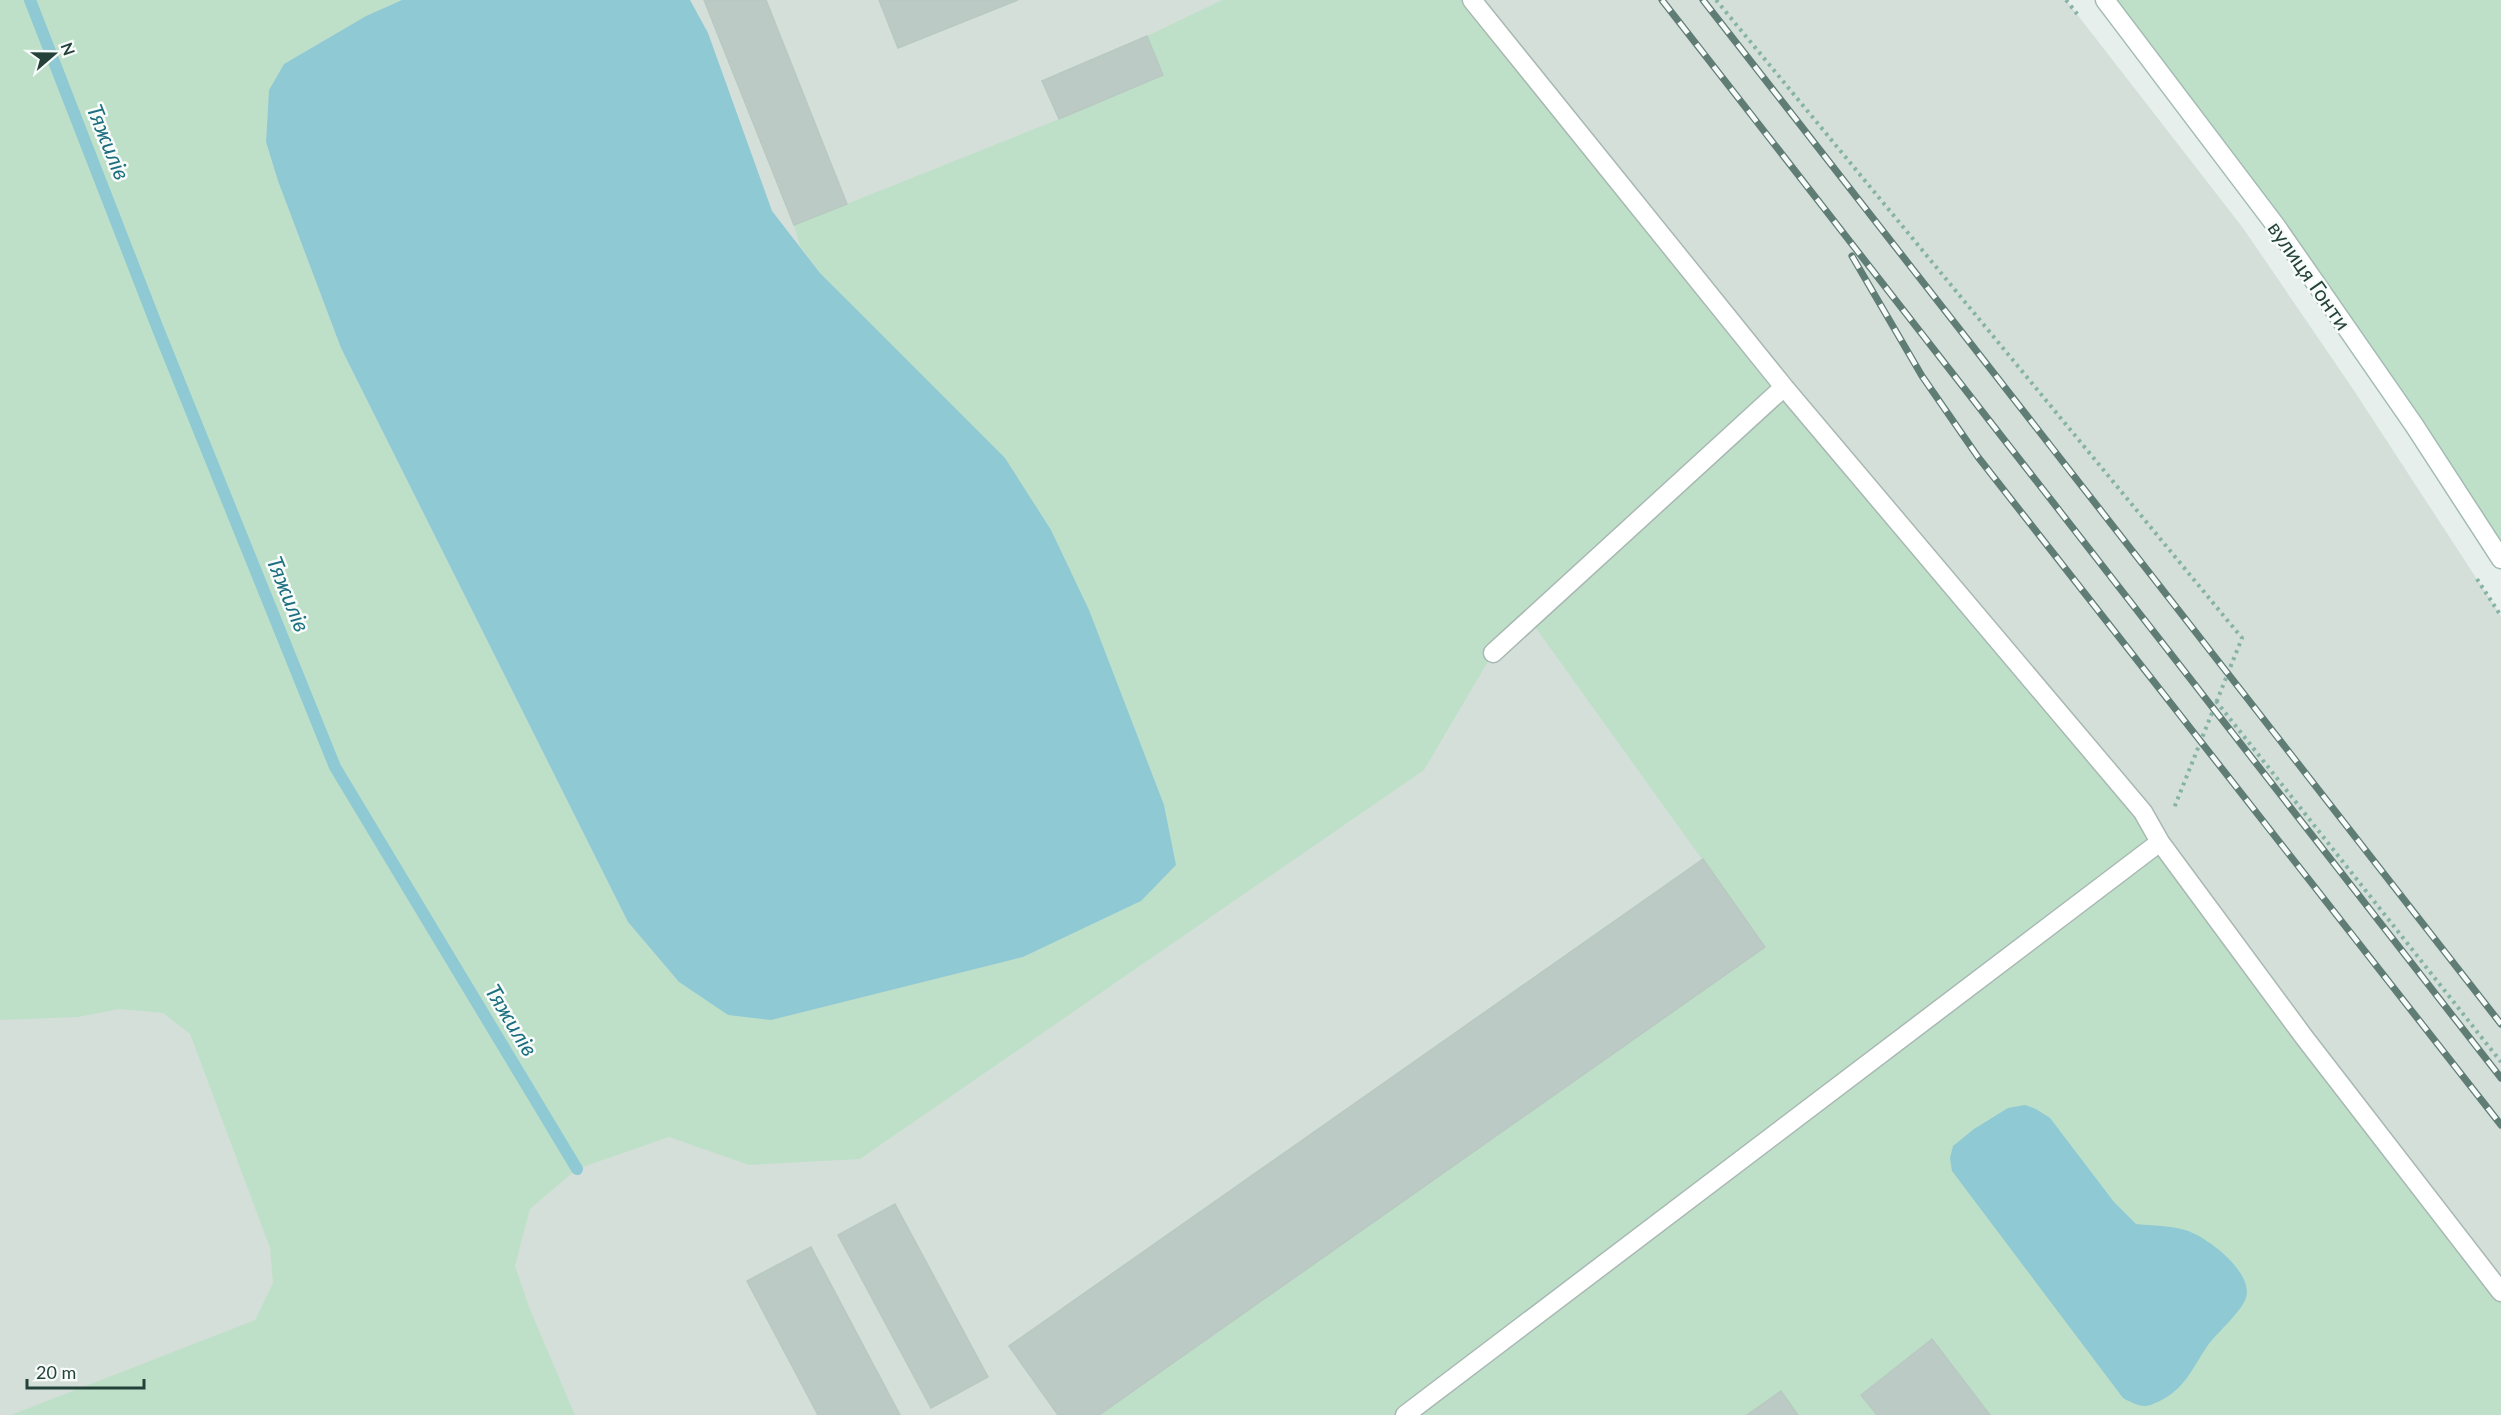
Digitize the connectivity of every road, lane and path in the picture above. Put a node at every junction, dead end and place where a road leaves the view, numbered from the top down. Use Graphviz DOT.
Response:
graph roads {
  1 [pos="1472,0"];
  2 [pos="1716,0"];
  3 [pos="2066,0"];
  4 [pos="2105,0"];
  5 [pos="2080,18"];
  6 [pos="1784,387"];
  7 [pos="2501,559"];
  8 [pos="2475,577"];
  9 [pos="2501,616"];
  10 [pos="1493,653"];
  11 [pos="2216,701"];
  12 [pos="2160,842"];
  13 [pos="2501,1062"];
  14 [pos="2501,1292"];
  15 [pos="1405,1415"];
  1 -- 6 [label="street"];
  2 -- 11 [label="path"];
  3 -- 5 [label="path"];
  4 -- 7 [label="street, вулиця Гонти"];
  6 -- 10 [label="street"];
  6 -- 12 [label="street"];
  8 -- 9 [label="path"];
  11 -- 12 [label="path"];
  11 -- 13 [label="path"];
  12 -- 14 [label="street"];
  12 -- 15 [label="street"];
}
